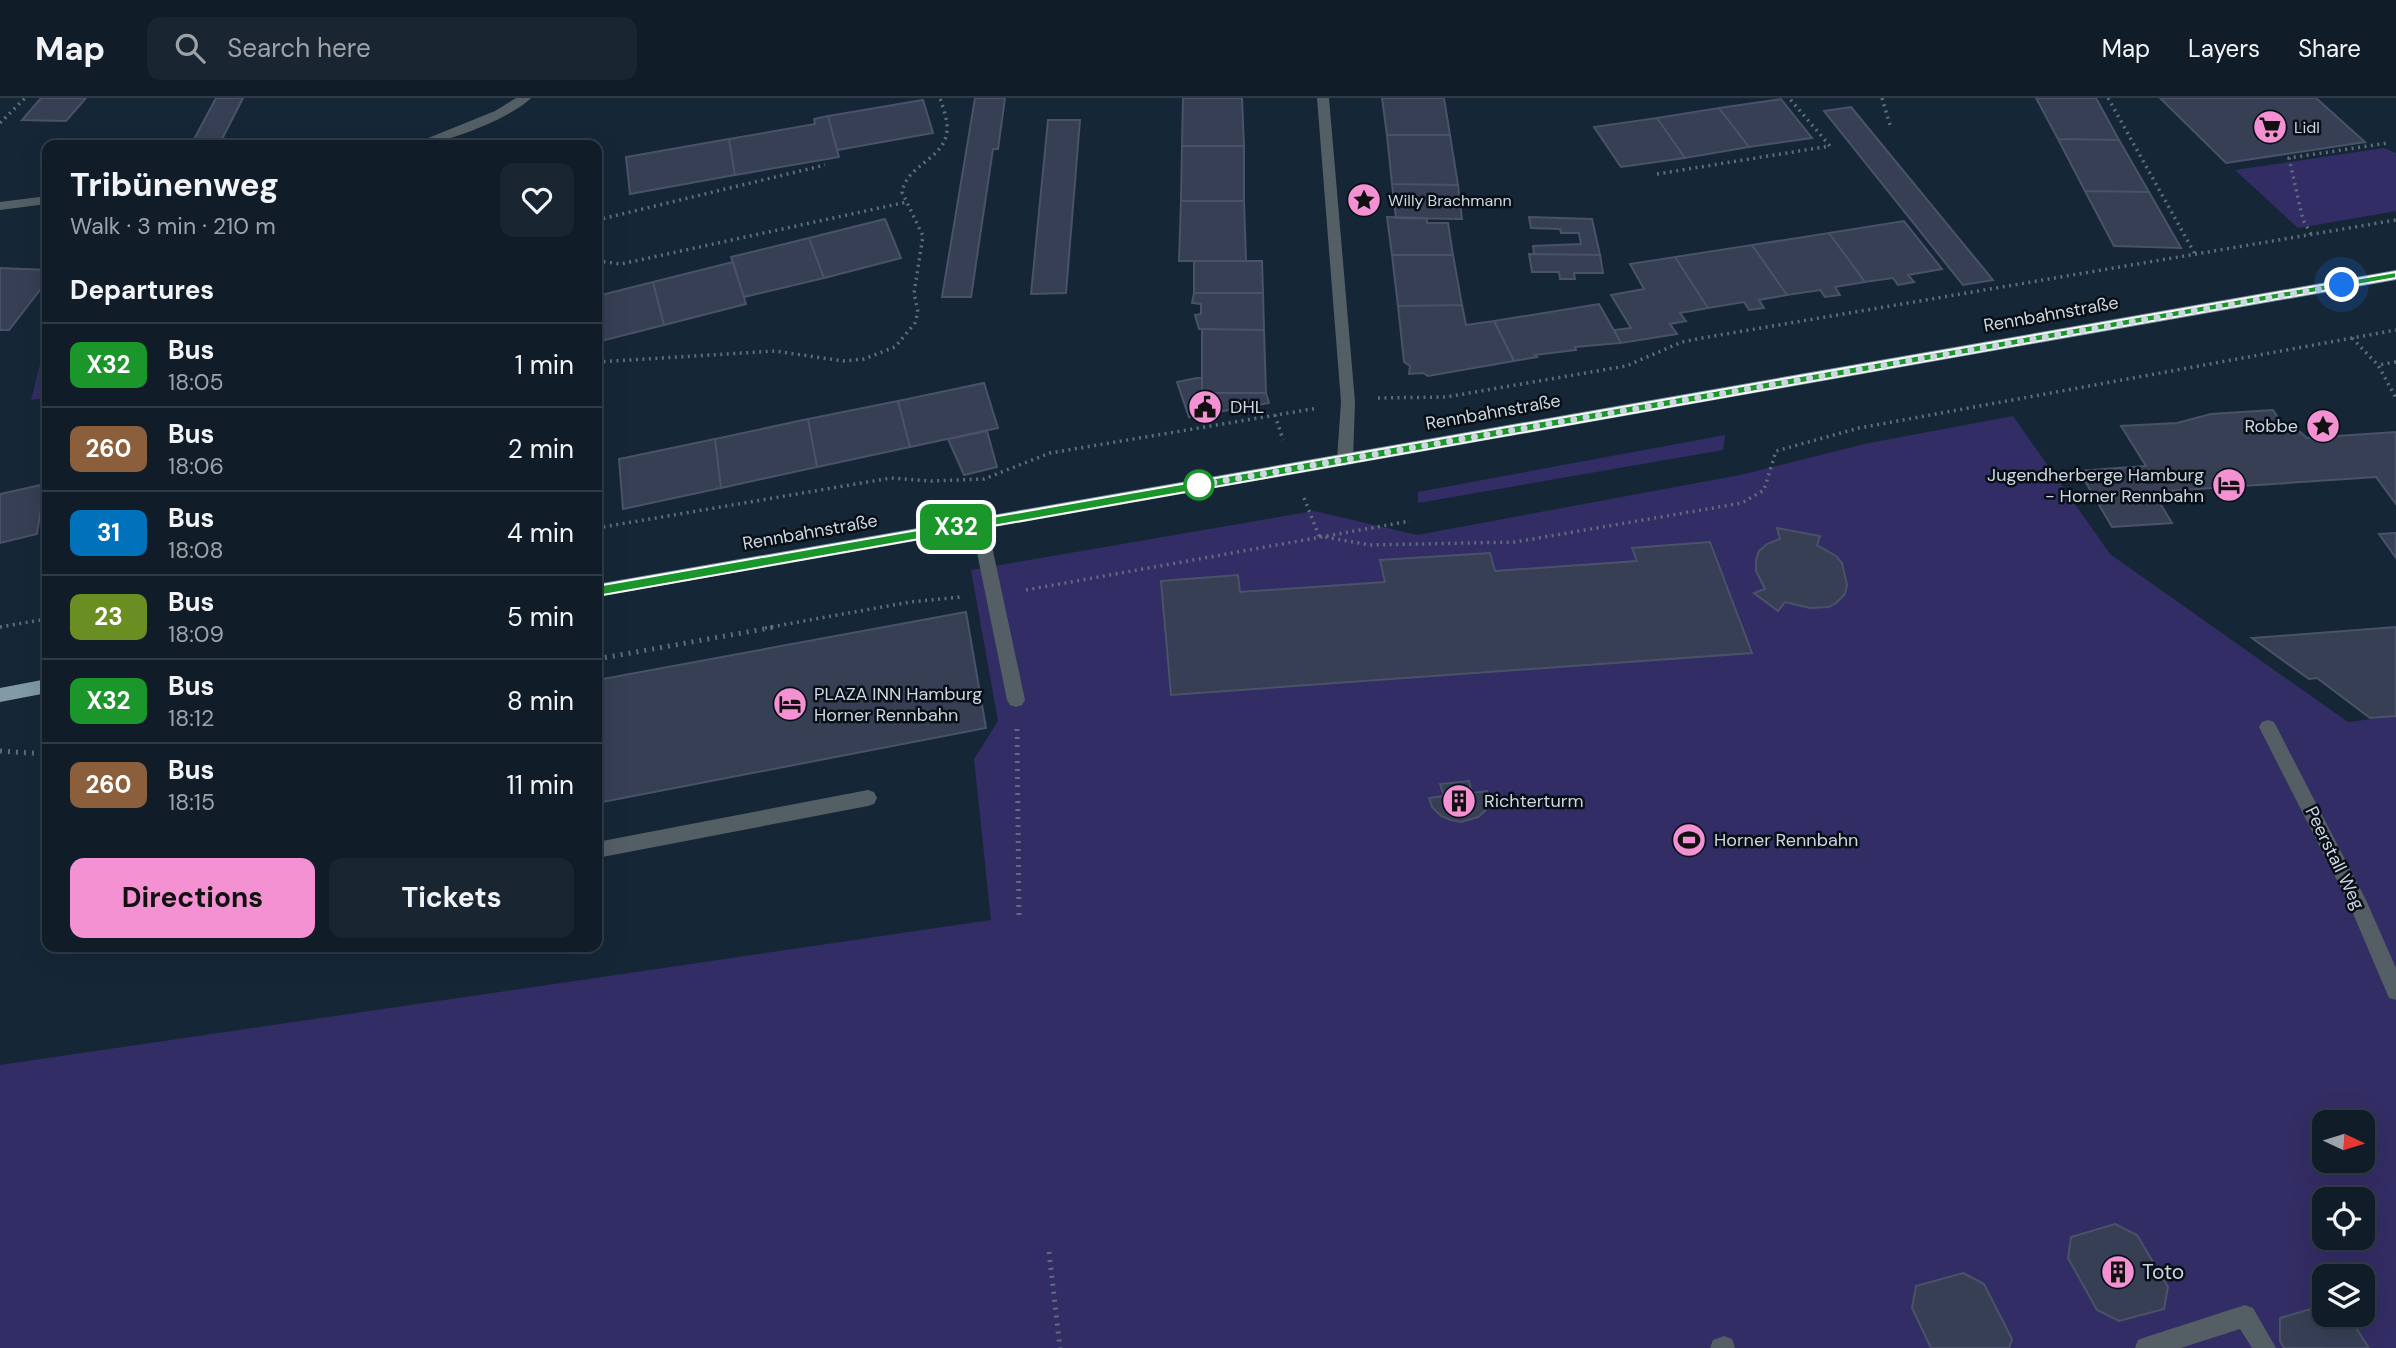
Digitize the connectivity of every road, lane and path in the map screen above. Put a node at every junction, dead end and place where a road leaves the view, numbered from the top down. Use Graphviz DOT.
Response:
graph roads {
  1 [pos="25,98"];
  2 [pos="526,98"];
  3 [pos="940,98"];
  4 [pos="1323,98"];
  5 [pos="1789,98"];
  6 [pos="1882,98"];
  7 [pos="2108,98"];
  8 [pos="0,123"];
  9 [pos="1890,125"];
  10 [pos="430,140"];
  11 [pos="2388,143"];
  12 [pos="825,165"];
  13 [pos="1657,174"];
  14 [pos="42,201"];
  15 [pos="907,202"];
  16 [pos="0,206"];
  17 [pos="602,219"];
  18 [pos="2396,220"];
  19 [pos="2311,234"];
  20 [pos="2195,254"];
  21 [pos="602,262"];
  22 [pos="2396,275"];
  23 [pos="2396,330"];
  24 [pos="2352,338"];
  25 [pos="602,362"];
  26 [pos="2396,362"];
  27 [pos="2378,365"];
  28 [pos="2396,398"];
  29 [pos="1370,399"];
  30 [pos="1326,406"];
  31 [pos="1275,415"];
  32 [pos="1283,438"];
  33 [pos="1345,460"];
  34 [pos="1305,500"];
  35 [pos="1410,521"];
  36 [pos="979,523"];
  37 [pos="602,527"];
  38 [pos="1319,536"];
  39 [pos="602,590"];
  40 [pos="42,619"];
  41 [pos="0,627"];
  42 [pos="42,687"];
  43 [pos="0,695"];
  44 [pos="1016,700"];
  45 [pos="2269,727"];
  46 [pos="0,751"];
  47 [pos="42,754"];
  48 [pos="868,797"];
  49 [pos="602,849"];
  50 [pos="1019,917"];
  51 [pos="2396,991"];
  52 [pos="1049,1252"];
  53 [pos="1060,1348"];
  54 [pos="2146,1348"];
  55 [pos="2265,1348"];
  1 -- 8 [label="path"];
  2 -- 10 [label="street"];
  3 -- 15 [label="path"];
  4 -- 33 [label="street"];
  5 -- 13 [label="path"];
  6 -- 9 [label="path"];
  7 -- 20 [label="path"];
  11 -- 19 [label="path"];
  12 -- 17 [label="path"];
  14 -- 16 [label="street"];
  15 -- 21 [label="path"];
  15 -- 25 [label="path"];
  18 -- 19 [label="path"];
  19 -- 20 [label="path"];
  20 -- 29 [label="path"];
  22 -- 33 [label="main road, Rennbahnstraße"];
  23 -- 24 [label="path"];
  24 -- 27 [label="path"];
  24 -- 38 [label="path"];
  26 -- 27 [label="path"];
  27 -- 28 [label="path"];
  30 -- 31 [label="path"];
  31 -- 32 [label="path"];
  31 -- 37 [label="path"];
  33 -- 36 [label="main road, Rennbahnstraße"];
  34 -- 38 [label="path"];
  35 -- 38 [label="path"];
  36 -- 39 [label="main road, Rennbahnstraße"];
  36 -- 44 [label="street"];
  40 -- 41 [label="path"];
  42 -- 43 [label="main road"];
  44 -- 50 [label="path"];
  45 -- 51 [label="street, Peerstall Weg"];
  46 -- 47 [label="path"];
  48 -- 49 [label="street"];
  52 -- 53 [label="path"];
  54 -- 55 [label="street"];
}
